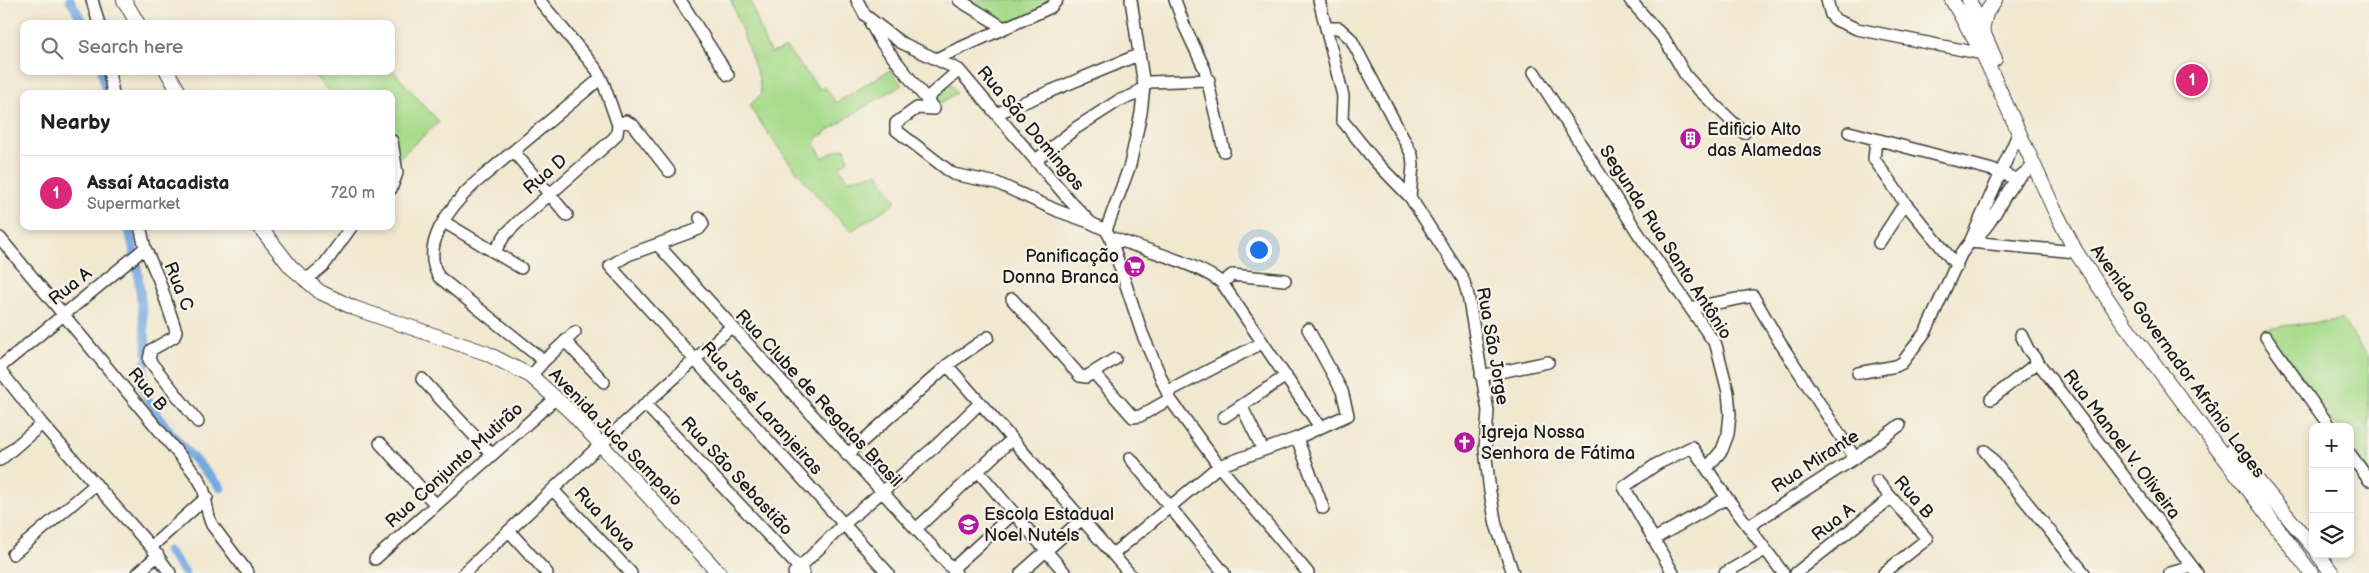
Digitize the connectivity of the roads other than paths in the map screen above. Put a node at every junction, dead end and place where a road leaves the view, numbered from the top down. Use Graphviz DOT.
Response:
graph roads {
  1 [pos="92,0"];
  2 [pos="124,0"];
  3 [pos="539,0"];
  4 [pos="680,0"];
  5 [pos="857,0"];
  6 [pos="959,0"];
  7 [pos="1057,0"];
  8 [pos="1130,0"];
  9 [pos="1175,0"];
  10 [pos="1318,0"];
  11 [pos="1630,0"];
  12 [pos="1828,0"];
  13 [pos="1995,0"];
  14 [pos="1963,2"];
  15 [pos="865,15"];
  16 [pos="98,20"];
  17 [pos="136,20"];
  18 [pos="1004,28"];
  19 [pos="1327,28"];
  20 [pos="1982,29"];
  21 [pos="1983,54"];
  22 [pos="1138,55"];
  23 [pos="936,59"];
  24 [pos="959,70"];
  25 [pos="1534,72"];
  26 [pos="110,75"];
  27 [pos="169,75"];
  28 [pos="728,75"];
  29 [pos="601,78"];
  30 [pos="1209,80"];
  31 [pos="1144,86"];
  32 [pos="112,90"];
  33 [pos="178,90"];
  34 [pos="926,99"];
  35 [pos="998,113"];
  36 [pos="618,125"];
  37 [pos="1849,132"];
  38 [pos="2019,132"];
  39 [pos="1744,133"];
  40 [pos="1876,140"];
  41 [pos="1224,151"];
  42 [pos="514,152"];
  43 [pos="395,160"];
  44 [pos="1036,160"];
  45 [pos="2034,167"];
  46 [pos="669,171"];
  47 [pos="2000,172"];
  48 [pos="395,178"];
  49 [pos="2015,179"];
  50 [pos="549,194"];
  51 [pos="1410,197"];
  52 [pos="1905,203"];
  53 [pos="568,214"];
  54 [pos="444,222"];
  55 [pos="701,223"];
  56 [pos="1091,223"];
  57 [pos="140,230"];
  58 [pos="262,230"];
  59 [pos="349,230"];
  60 [pos="1108,234"];
  61 [pos="0,238"];
  62 [pos="1970,242"];
  63 [pos="1879,243"];
  64 [pos="658,245"];
  65 [pos="143,250"];
  66 [pos="494,252"];
  67 [pos="2076,252"];
  68 [pos="1957,266"];
  69 [pos="521,268"];
  70 [pos="1285,280"];
  71 [pos="305,281"];
  72 [pos="1222,283"];
  73 [pos="1012,299"];
  74 [pos="1690,308"];
  75 [pos="63,314"];
  76 [pos="731,327"];
  77 [pos="1308,329"];
  78 [pos="575,332"];
  79 [pos="2021,335"];
  80 [pos="988,337"];
  81 [pos="2266,337"];
  82 [pos="565,341"];
  83 [pos="1262,344"];
  84 [pos="694,359"];
  85 [pos="1116,359"];
  86 [pos="544,361"];
  87 [pos="1548,362"];
  88 [pos="2038,362"];
  89 [pos="947,365"];
  90 [pos="0,369"];
  91 [pos="1094,373"];
  92 [pos="1858,373"];
  93 [pos="531,376"];
  94 [pos="1286,376"];
  95 [pos="1481,376"];
  96 [pos="422,379"];
  97 [pos="604,382"];
  98 [pos="1168,395"];
  99 [pos="556,398"];
  100 [pos="1991,399"];
  101 [pos="980,403"];
  102 [pos="645,404"];
  103 [pos="1242,407"];
  104 [pos="1224,417"];
  105 [pos="198,422"];
  106 [pos="2327,423"];
  107 [pos="42,424"];
  108 [pos="1900,425"];
  109 [pos="1320,427"];
  110 [pos="1012,438"];
  111 [pos="1297,438"];
  112 [pos="380,443"];
  113 [pos="600,445"];
  114 [pos="1263,450"];
  115 [pos="1985,451"];
  116 [pos="2227,452"];
  117 [pos="491,454"];
  118 [pos="847,455"];
  119 [pos="1130,458"];
  120 [pos="1855,458"];
  121 [pos="2354,459"];
  122 [pos="0,460"];
  123 [pos="1219,466"];
  124 [pos="1707,468"];
  125 [pos="978,471"];
  126 [pos="2369,480"];
  127 [pos="1877,481"];
  128 [pos="96,484"];
  129 [pos="554,490"];
  130 [pos="882,492"];
  131 [pos="207,497"];
  132 [pos="1727,498"];
  133 [pos="1891,498"];
  134 [pos="436,505"];
  135 [pos="1168,506"];
  136 [pos="1323,508"];
  137 [pos="1014,513"];
  138 [pos="1082,520"];
  139 [pos="844,524"];
  140 [pos="1749,526"];
  141 [pos="916,528"];
  142 [pos="510,532"];
  143 [pos="1654,539"];
  144 [pos="2309,544"];
  145 [pos="1765,550"];
  146 [pos="154,551"];
  147 [pos="1046,552"];
  148 [pos="13,554"];
  149 [pos="1113,554"];
  150 [pos="2321,558"];
  151 [pos="375,559"];
  152 [pos="2195,570"];
  153 [pos="799,571"];
  154 [pos="954,571"];
  155 [pos="138,573"];
  156 [pos="170,573"];
  157 [pos="248,573"];
  158 [pos="464,573"];
  159 [pos="547,573"];
  160 [pos="632,573"];
  161 [pos="719,573"];
  162 [pos="888,573"];
  163 [pos="1022,573"];
  164 [pos="1065,573"];
  165 [pos="1129,573"];
  166 [pos="1224,573"];
  167 [pos="1308,573"];
  168 [pos="1513,573"];
  169 [pos="1673,573"];
  170 [pos="1725,573"];
  171 [pos="1783,573"];
  172 [pos="1796,573"];
  173 [pos="1884,573"];
  174 [pos="2084,573"];
  175 [pos="2170,573"];
  176 [pos="2300,573"];
  177 [pos="2311,573"];
  178 [pos="2321,573"];
  179 [pos="2332,573"];
  1 -- 16 [label="street"];
  2 -- 17 [label="main road"];
  3 -- 29 [label="street"];
  4 -- 28 [label="street"];
  5 -- 15 [label="street, Rua São Domingos"];
  6 -- 18 [label="street"];
  7 -- 18 [label="street"];
  8 -- 22 [label="street"];
  9 -- 30 [label="street"];
  10 -- 19 [label="street, Rua São Jorge"];
  11 -- 39 [label="street"];
  12 -- 21 [label="street"];
  13 -- 20 [label="main road"];
  14 -- 20 [label="main road, Avenida Governador Afrânio Lages"];
  14 -- 21 [label="main road, Avenida Governador Afrânio Lages"];
  15 -- 23 [label="street, Rua São Domingos"];
  15 -- 34 [label="street"];
  18 -- 23 [label="street"];
  19 -- 51 [label="street, Rua São Jorge"];
  19 -- 51 [label="street"];
  20 -- 116 [label="main road, Avenida Governador Afrânio Lages"];
  21 -- 38 [label="main road, Avenida Governador Afrânio Lages"];
  22 -- 31 [label="street"];
  22 -- 35 [label="street"];
  23 -- 24 [label="street, Rua São Domingos"];
  24 -- 34 [label="street"];
  24 -- 35 [label="street, Rua São Domingos"];
  25 -- 74 [label="street, Segunda Rua Santo Antônio"];
  26 -- 32 [label="street"];
  27 -- 33 [label="main road"];
  29 -- 36 [label="street"];
  29 -- 42 [label="street"];
  30 -- 31 [label="street"];
  30 -- 41 [label="street"];
  31 -- 44 [label="street"];
  31 -- 60 [label="street"];
  34 -- 56 [label="street"];
  35 -- 44 [label="street, Rua São Domingos"];
  36 -- 46 [label="street"];
  36 -- 50 [label="street, Rua D"];
  37 -- 40 [label="street"];
  38 -- 45 [label="main road, Avenida Governador Afrânio Lages"];
  38 -- 47 [label="street"];
  40 -- 47 [label="street"];
  40 -- 52 [label="street"];
  42 -- 50 [label="street"];
  42 -- 54 [label="street"];
  43 -- 48 [label="street"];
  44 -- 56 [label="street, Rua São Domingos"];
  45 -- 49 [label="street"];
  45 -- 67 [label="main road, Avenida Governador Afrânio Lages"];
  47 -- 49 [label="street"];
  47 -- 62 [label="street"];
  49 -- 62 [label="street"];
  50 -- 53 [label="street"];
  50 -- 66 [label="street, Rua D"];
  51 -- 95 [label="street, Rua São Jorge"];
  52 -- 63 [label="street"];
  52 -- 68 [label="street"];
  54 -- 66 [label="street"];
  54 -- 86 [label="street"];
  55 -- 64 [label="street"];
  56 -- 60 [label="street, Rua São Domingos"];
  57 -- 65 [label="street"];
  58 -- 71 [label="main road, Avenida Juca Sampaio"];
  59 -- 71 [label="street"];
  60 -- 72 [label="street, Rua São Domingos"];
  60 -- 98 [label="street"];
  61 -- 75 [label="street, Rua B"];
  62 -- 67 [label="street"];
  62 -- 68 [label="street"];
  64 -- 76 [label="street, Rua Clube de Regatas Brasil"];
  64 -- 84 [label="street, Rua José Laranjeiras"];
  65 -- 75 [label="street, Rua A"];
  65 -- 105 [label="street, Rua C"];
  66 -- 69 [label="street"];
  67 -- 116 [label="main road, Avenida Governador Afrânio Lages"];
  68 -- 92 [label="street"];
  70 -- 72 [label="street"];
  71 -- 93 [label="main road, Avenida Juca Sampaio"];
  72 -- 83 [label="street"];
  73 -- 91 [label="street"];
  74 -- 120 [label="street"];
  74 -- 124 [label="street, Segunda Rua Santo Antônio"];
  75 -- 90 [label="street, Rua A"];
  75 -- 131 [label="street, Rua B"];
  76 -- 84 [label="street"];
  76 -- 118 [label="street, Rua Clube de Regatas Brasil"];
  77 -- 109 [label="street"];
  78 -- 82 [label="street"];
  79 -- 88 [label="street, Rua Manoel V. Oliveira"];
  80 -- 89 [label="street"];
  81 -- 106 [label="street"];
  82 -- 86 [label="street"];
  82 -- 97 [label="street"];
  83 -- 94 [label="street"];
  83 -- 98 [label="street"];
  84 -- 102 [label="street"];
  84 -- 139 [label="street, Rua José Laranjeiras"];
  85 -- 91 [label="street"];
  86 -- 93 [label="street"];
  87 -- 95 [label="street"];
  88 -- 100 [label="street"];
  88 -- 152 [label="street, Rua Manoel V. Oliveira"];
  89 -- 101 [label="street"];
  89 -- 118 [label="street"];
  90 -- 107 [label="street"];
  91 -- 98 [label="street"];
  93 -- 99 [label="main road, Avenida Juca Sampaio"];
  94 -- 103 [label="street"];
  94 -- 109 [label="street"];
  95 -- 168 [label="street, Rua São Jorge"];
  96 -- 117 [label="street"];
  98 -- 123 [label="street"];
  99 -- 113 [label="main road, Avenida Juca Sampaio"];
  99 -- 117 [label="street, Rua Conjunto Mutirão"];
  101 -- 110 [label="street"];
  101 -- 130 [label="street"];
  102 -- 113 [label="street"];
  102 -- 153 [label="street, Rua São Sebastião"];
  103 -- 104 [label="street"];
  103 -- 114 [label="street"];
  107 -- 122 [label="street"];
  107 -- 128 [label="street"];
  108 -- 120 [label="street, Rua Mirante"];
  109 -- 111 [label="street"];
  110 -- 125 [label="street"];
  110 -- 138 [label="street"];
  111 -- 114 [label="street"];
  111 -- 136 [label="street"];
  112 -- 134 [label="street"];
  113 -- 129 [label="street"];
  113 -- 161 [label="main road, Avenida Juca Sampaio"];
  114 -- 123 [label="street"];
  115 -- 174 [label="street"];
  116 -- 144 [label="main road"];
  116 -- 176 [label="main road"];
  116 -- 177 [label="main road, Avenida Governador Afrânio Lages"];
  116 -- 178 [label="main road, Avenida Governador Afrânio Lages"];
  117 -- 134 [label="street, Rua Conjunto Mutirão"];
  118 -- 130 [label="street, Rua Clube de Regatas Brasil"];
  119 -- 135 [label="street"];
  120 -- 140 [label="street, Rua Mirante"];
  121 -- 126 [label="street"];
  123 -- 135 [label="street"];
  123 -- 167 [label="street"];
  124 -- 132 [label="street"];
  124 -- 143 [label="street"];
  125 -- 137 [label="street"];
  125 -- 141 [label="street"];
  127 -- 133 [label="street, Rua B"];
  128 -- 146 [label="street"];
  128 -- 148 [label="street"];
  129 -- 142 [label="street"];
  129 -- 160 [label="street, Rua Nova"];
  130 -- 139 [label="street"];
  130 -- 141 [label="street, Rua Clube de Regatas Brasil"];
  131 -- 146 [label="street"];
  131 -- 157 [label="street, Rua B"];
  132 -- 140 [label="street"];
  132 -- 143 [label="street"];
  133 -- 172 [label="street, Rua A"];
  133 -- 173 [label="street, Rua B"];
  134 -- 151 [label="street, Rua Conjunto Mutirão"];
  135 -- 149 [label="street"];
  135 -- 166 [label="street"];
  137 -- 147 [label="street"];
  137 -- 154 [label="street"];
  138 -- 147 [label="street"];
  138 -- 149 [label="street"];
  139 -- 153 [label="street"];
  139 -- 162 [label="street, Rua José Laranjeiras"];
  140 -- 145 [label="street"];
  141 -- 154 [label="street, Rua Clube de Regatas Brasil"];
  142 -- 158 [label="street"];
  142 -- 159 [label="street"];
  143 -- 169 [label="street"];
  145 -- 170 [label="street"];
  145 -- 171 [label="street"];
  146 -- 155 [label="street"];
  146 -- 156 [label="street"];
  147 -- 163 [label="street"];
  147 -- 164 [label="street"];
  149 -- 165 [label="street"];
  150 -- 179 [label="main road"];
  152 -- 175 [label="street"];
}
